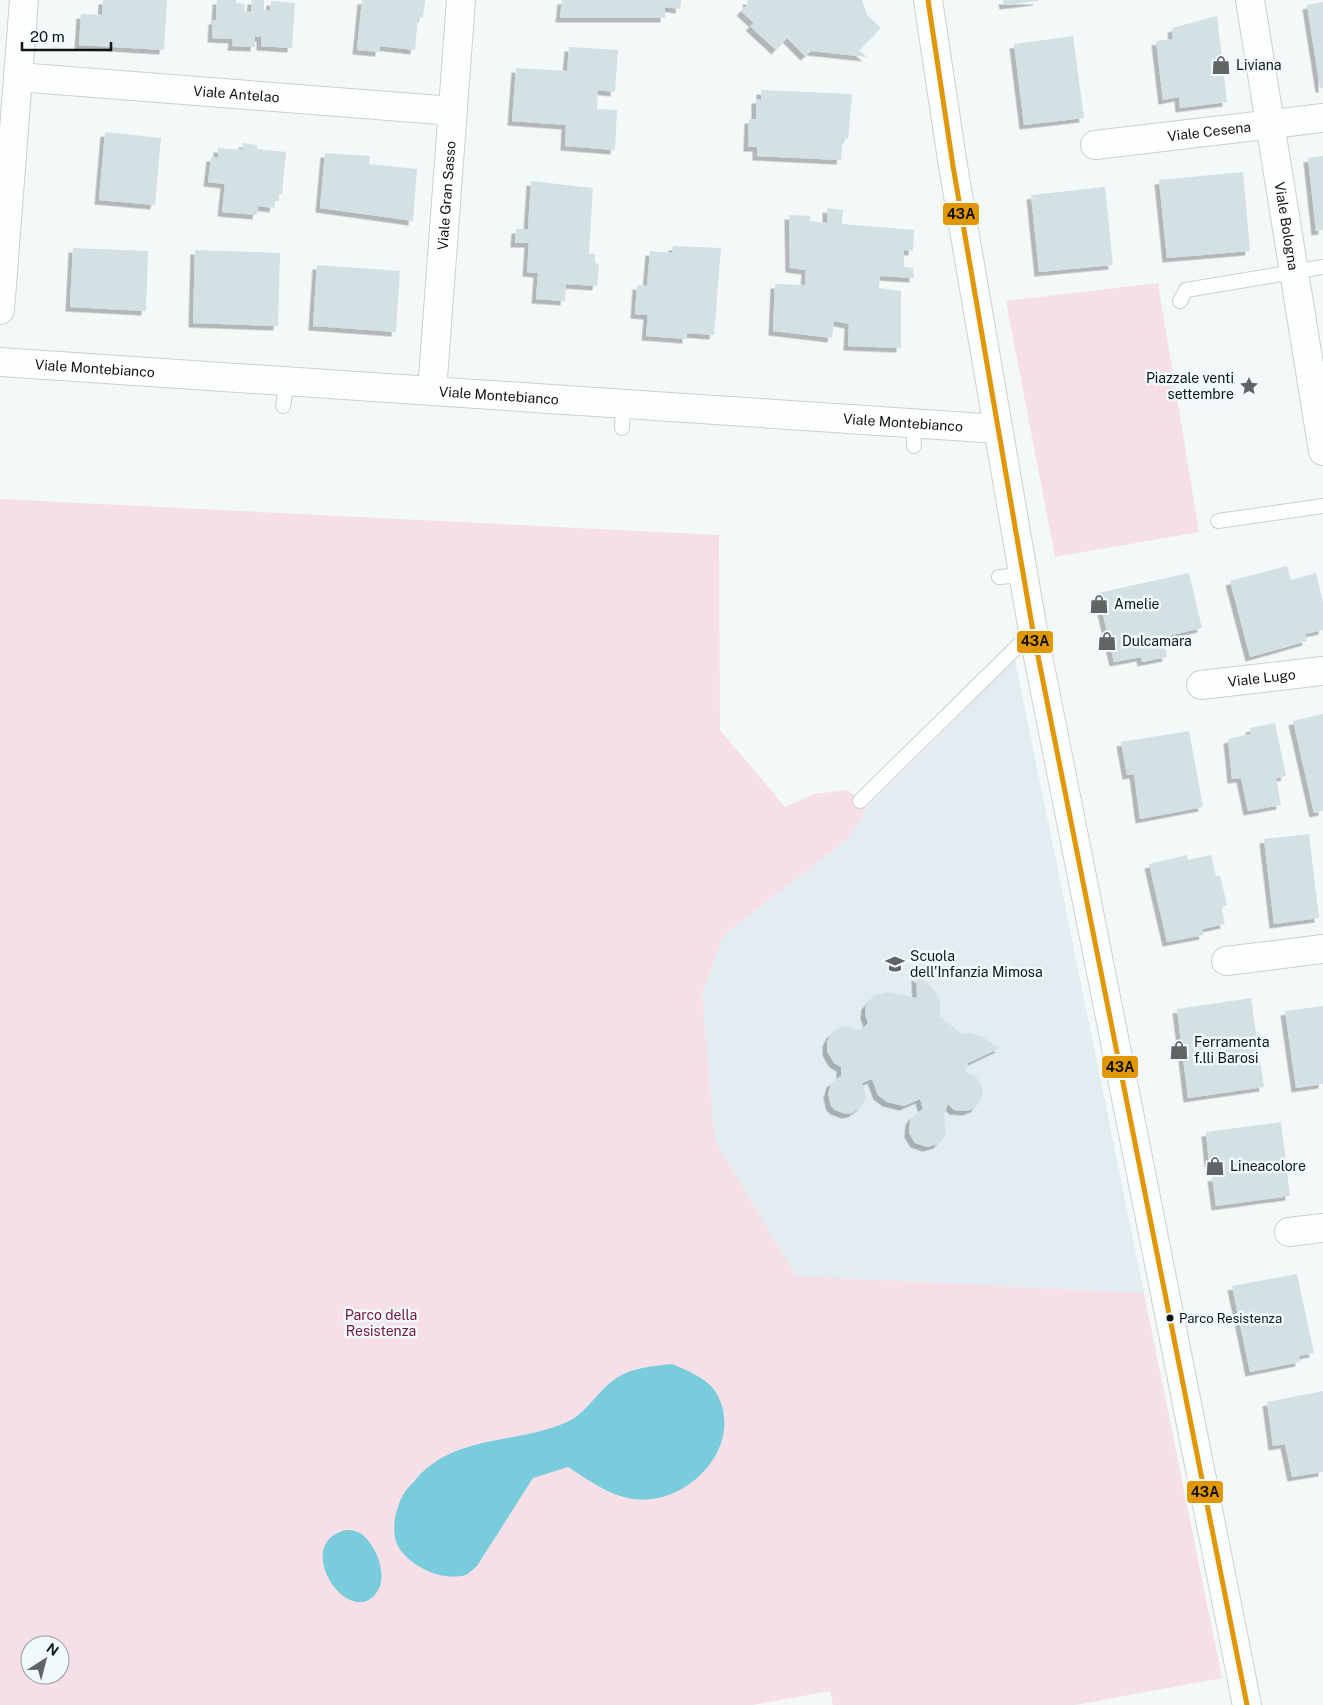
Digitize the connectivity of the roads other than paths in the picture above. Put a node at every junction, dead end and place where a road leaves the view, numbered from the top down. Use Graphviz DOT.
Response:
graph roads {
  1 [pos="24,0"];
  2 [pos="461,0"];
  3 [pos="928,0"];
  4 [pos="1250,0"];
  5 [pos="18,77"];
  6 [pos="453,111"];
  7 [pos="1323,118"];
  8 [pos="1269,124"];
  9 [pos="1094,145"];
  10 [pos="1323,267"];
  11 [pos="1293,272"];
  12 [pos="1180,300"];
  13 [pos="0,310"];
  14 [pos="0,362"];
  15 [pos="1317,386"];
  16 [pos="432,391"];
  17 [pos="998,429"];
  18 [pos="1323,451"];
  19 [pos="1323,506"];
  20 [pos="1218,521"];
  21 [pos="1033,631"];
  22 [pos="1323,671"];
  23 [pos="1201,685"];
  24 [pos="860,801"];
  25 [pos="1323,949"];
  26 [pos="1226,962"];
  27 [pos="1323,1228"];
  28 [pos="1289,1232"];
  29 [pos="1247,1705"];
  1 -- 5 [label="street"];
  2 -- 6 [label="street, Viale Gran Sasso"];
  3 -- 17 [label="street"];
  4 -- 8 [label="street, Viale Bologna"];
  5 -- 6 [label="street, Viale Antelao"];
  5 -- 13 [label="street"];
  6 -- 16 [label="street, Viale Gran Sasso"];
  7 -- 8 [label="street, Viale Cesena"];
  8 -- 9 [label="street, Viale Cesena"];
  8 -- 11 [label="street, Viale Bologna"];
  10 -- 11 [label="lane"];
  11 -- 12 [label="lane"];
  11 -- 15 [label="street, Viale Bologna"];
  14 -- 16 [label="street, Viale Montebianco"];
  15 -- 18 [label="street, Viale Bologna"];
  16 -- 17 [label="street, Viale Montebianco"];
  17 -- 21 [label="street"];
  19 -- 20 [label="lane"];
  21 -- 24 [label="lane"];
  21 -- 29 [label="street"];
  22 -- 23 [label="street, Viale Lugo"];
  25 -- 26 [label="street"];
  27 -- 28 [label="street"];
}
